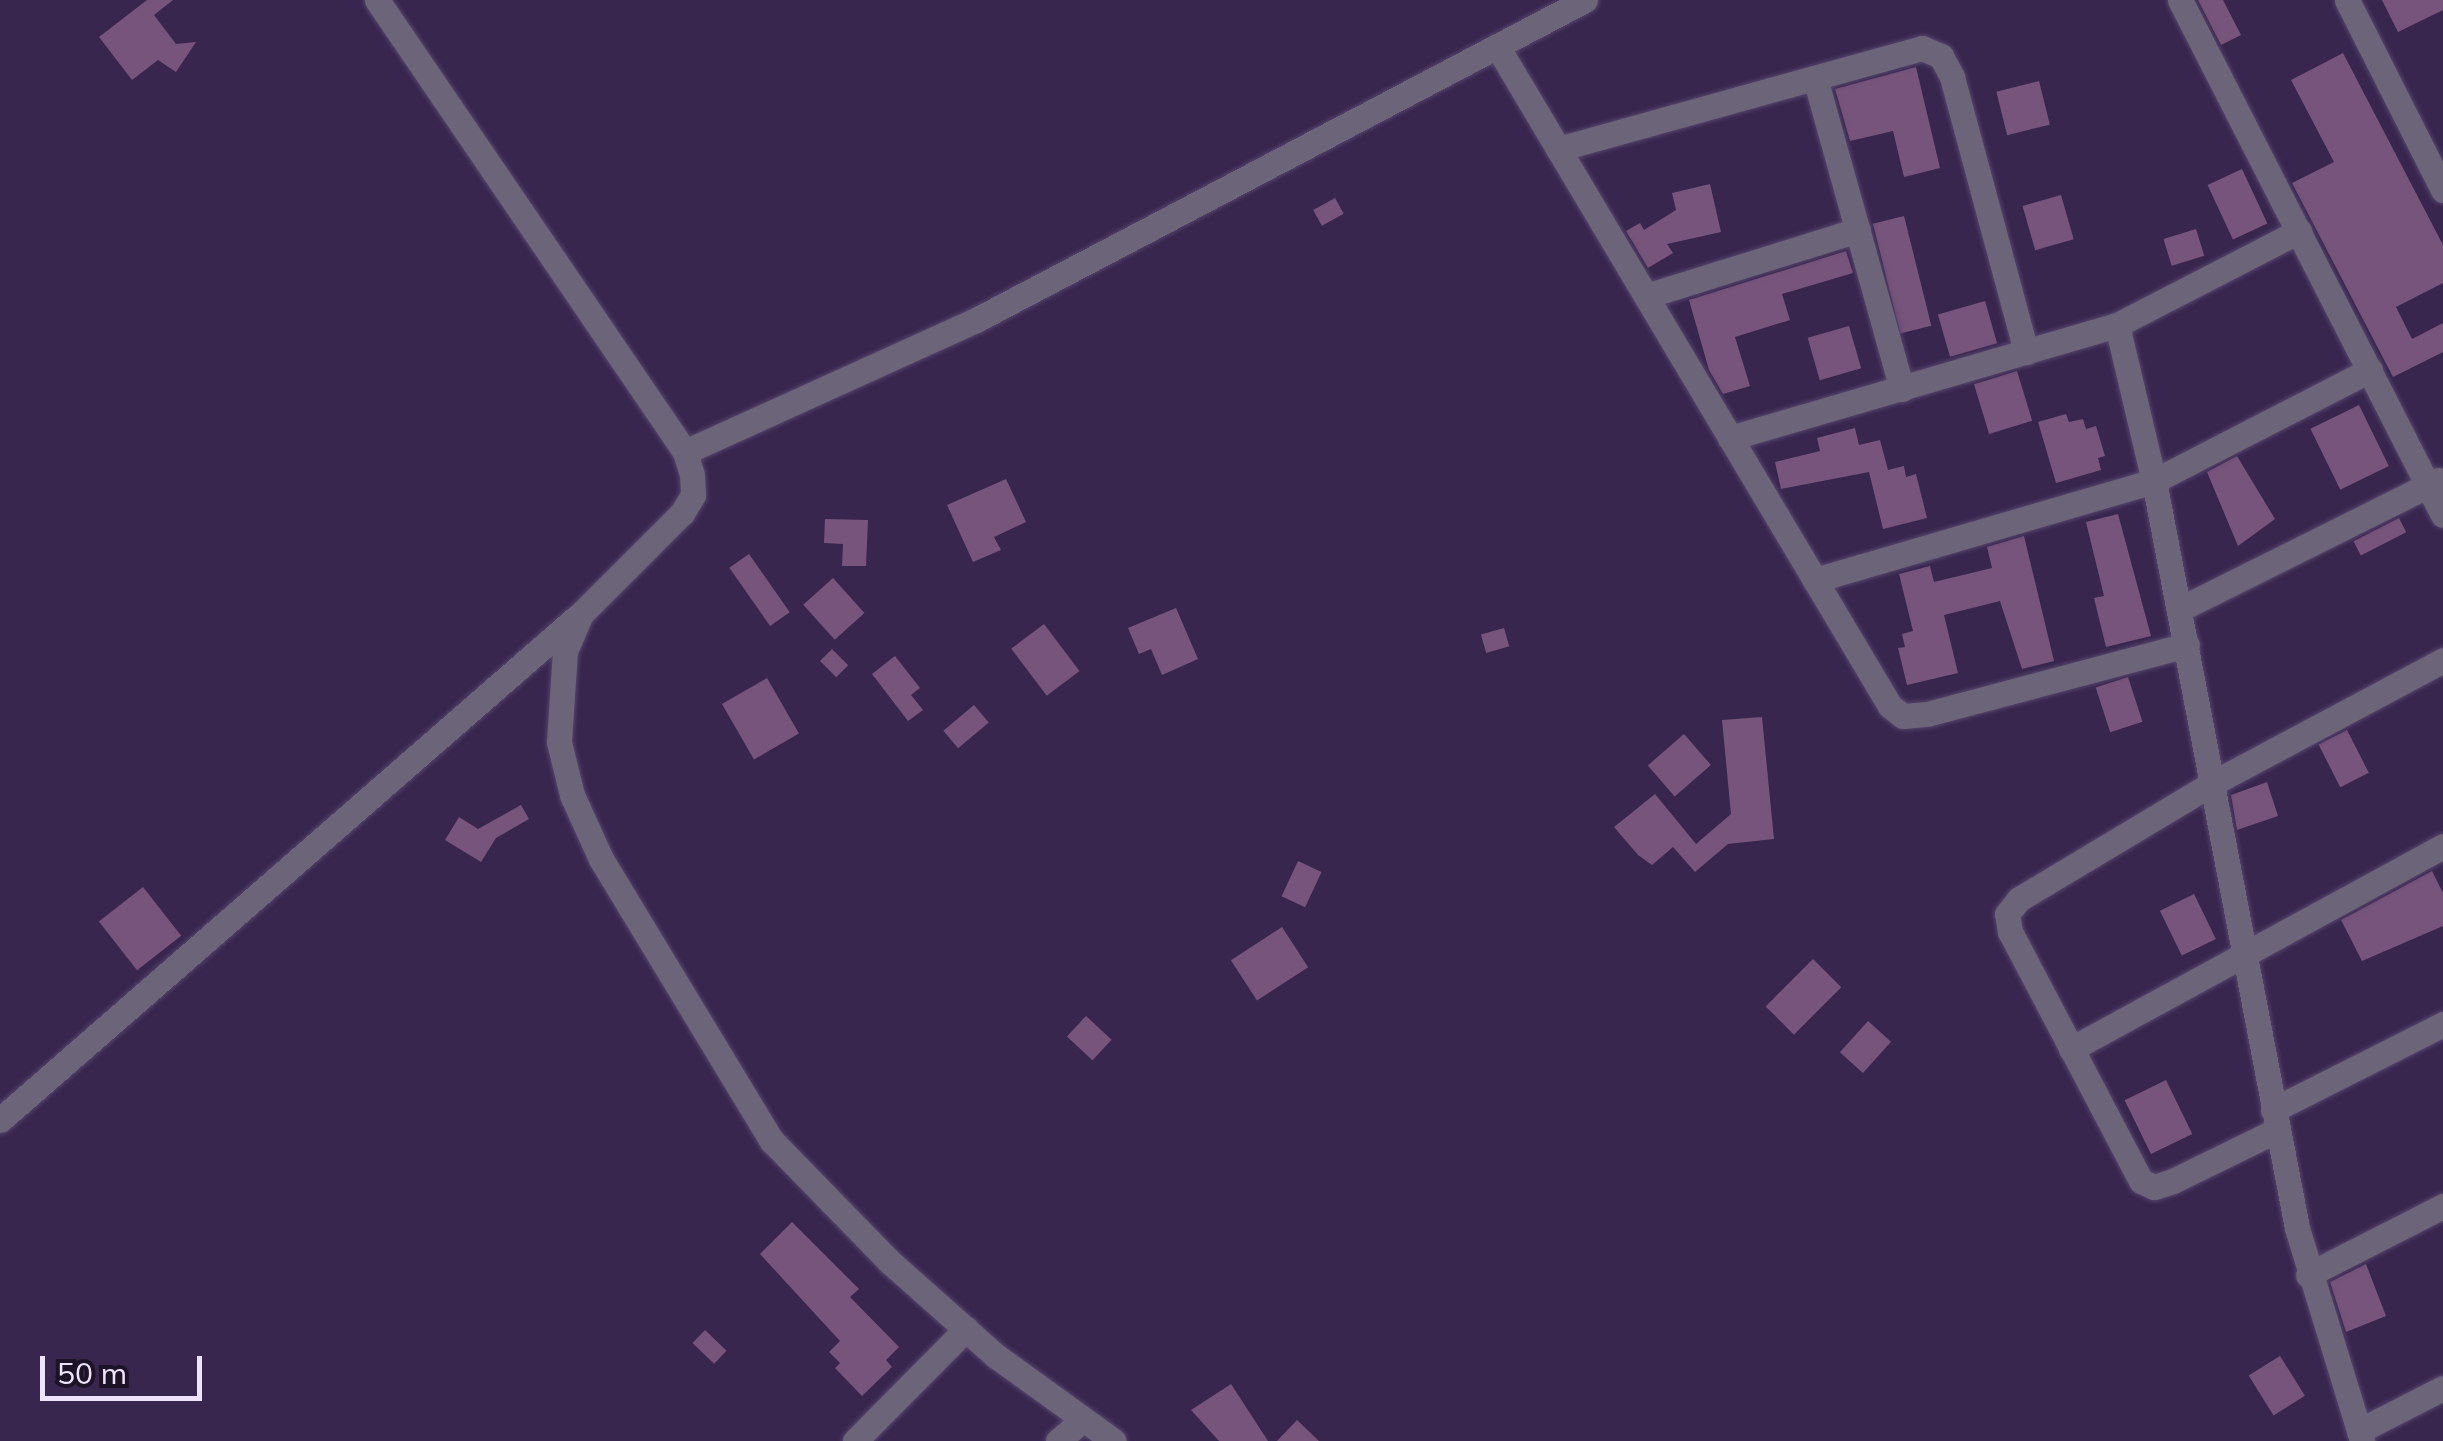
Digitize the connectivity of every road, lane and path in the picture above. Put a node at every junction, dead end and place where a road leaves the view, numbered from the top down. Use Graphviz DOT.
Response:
graph roads {
  1 [pos="377,0"];
  2 [pos="1585,0"];
  3 [pos="2180,0"];
  4 [pos="2346,0"];
  5 [pos="1496,46"];
  6 [pos="1815,78"];
  7 [pos="1558,149"];
  8 [pos="2443,190"];
  9 [pos="1858,230"];
  10 [pos="2299,231"];
  11 [pos="1646,296"];
  12 [pos="2117,325"];
  13 [pos="2026,352"];
  14 [pos="2370,370"];
  15 [pos="1902,389"];
  16 [pos="1730,438"];
  17 [pos="685,452"];
  18 [pos="2154,481"];
  19 [pos="2435,482"];
  20 [pos="2443,514"];
  21 [pos="1815,580"];
  22 [pos="2180,609"];
  23 [pos="581,614"];
  24 [pos="2187,645"];
  25 [pos="2443,660"];
  26 [pos="2214,783"];
  27 [pos="2443,846"];
  28 [pos="2248,955"];
  29 [pos="2443,1024"];
  30 [pos="2071,1048"];
  31 [pos="0,1120"];
  32 [pos="2275,1120"];
  33 [pos="2443,1206"];
  34 [pos="2308,1274"];
  35 [pos="966,1329"];
  36 [pos="2443,1388"];
  37 [pos="1083,1418"];
  38 [pos="2360,1436"];
  39 [pos="855,1441"];
  40 [pos="1058,1441"];
  41 [pos="1114,1441"];
  1 -- 17 [label="street"];
  2 -- 5 [label="street"];
  3 -- 10 [label="street"];
  4 -- 8 [label="street"];
  5 -- 7 [label="street"];
  5 -- 17 [label="street"];
  6 -- 7 [label="street"];
  6 -- 9 [label="street"];
  6 -- 13 [label="street"];
  7 -- 11 [label="street"];
  9 -- 11 [label="street"];
  9 -- 15 [label="street"];
  10 -- 12 [label="street"];
  10 -- 14 [label="street"];
  11 -- 16 [label="street"];
  12 -- 13 [label="street"];
  12 -- 18 [label="street"];
  13 -- 15 [label="street"];
  14 -- 18 [label="street"];
  14 -- 19 [label="street"];
  15 -- 16 [label="street"];
  16 -- 21 [label="street"];
  17 -- 23 [label="street"];
  18 -- 21 [label="street"];
  18 -- 22 [label="street"];
  19 -- 20 [label="street"];
  19 -- 22 [label="street"];
  21 -- 24 [label="street"];
  22 -- 24 [label="street"];
  23 -- 31 [label="street"];
  23 -- 35 [label="street"];
  24 -- 26 [label="street"];
  25 -- 26 [label="street"];
  26 -- 28 [label="street"];
  26 -- 30 [label="street"];
  27 -- 28 [label="street"];
  28 -- 30 [label="street"];
  28 -- 32 [label="street"];
  29 -- 32 [label="street"];
  30 -- 32 [label="street"];
  32 -- 34 [label="street"];
  33 -- 34 [label="street"];
  34 -- 38 [label="street"];
  35 -- 37 [label="street"];
  35 -- 39 [label="street"];
  36 -- 38 [label="street"];
  37 -- 40 [label="street"];
  37 -- 41 [label="street"];
}
